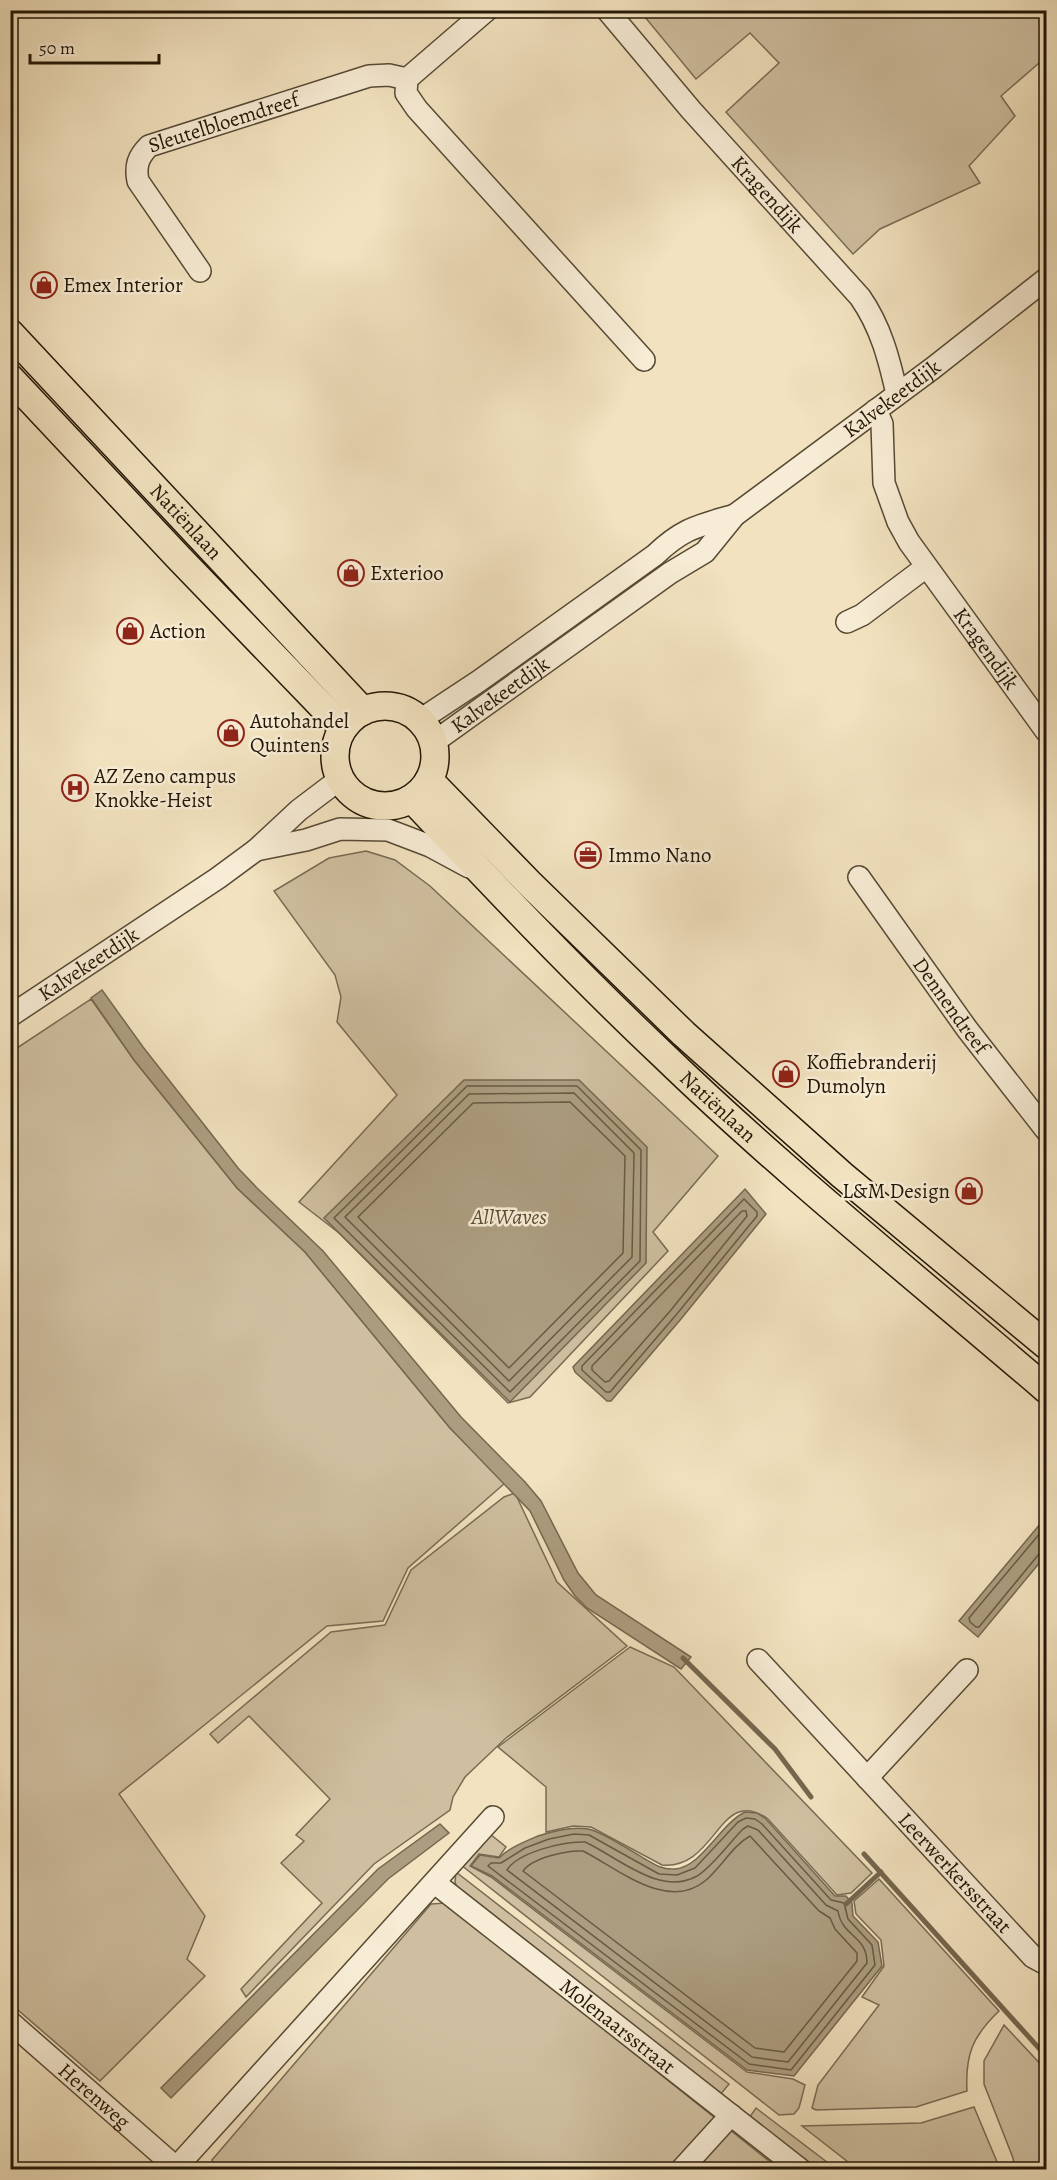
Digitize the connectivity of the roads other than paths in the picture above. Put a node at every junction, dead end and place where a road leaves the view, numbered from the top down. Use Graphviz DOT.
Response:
graph roads {
  1 [pos="487,10"];
  2 [pos="607,10"];
  3 [pos="407,80"];
  4 [pos="200,271"];
  5 [pos="1047,279"];
  6 [pos="10,333"];
  7 [pos="644,360"];
  8 [pos="10,378"];
  9 [pos="897,394"];
  10 [pos="876,410"];
  11 [pos="735,514"];
  12 [pos="926,567"];
  13 [pos="847,622"];
  14 [pos="353,719"];
  15 [pos="1047,730"];
  16 [pos="427,731"];
  17 [pos="340,779"];
  18 [pos="421,790"];
  19 [pos="256,850"];
  20 [pos="484,875"];
  21 [pos="859,877"];
  22 [pos="10,1016"];
  23 [pos="1047,1130"];
  24 [pos="1047,1345"];
  25 [pos="1047,1389"];
  26 [pos="758,1660"];
  27 [pos="967,1670"];
  28 [pos="867,1778"];
  29 [pos="494,1817"];
  30 [pos="435,1883"];
  31 [pos="1047,1964"];
  32 [pos="10,2022"];
  33 [pos="731,2115"];
  34 [pos="176,2169"];
  35 [pos="681,2169"];
  36 [pos="801,2169"];
  1 -- 3 [label="street"];
  2 -- 9 [label="street, Kragendijk"];
  3 -- 4 [label="street, Sleutelbloemdreef"];
  3 -- 7 [label="street"];
  5 -- 9 [label="street, Kalvekeetdijk"];
  6 -- 14 [label="main road, Natiënlaan"];
  8 -- 14 [label="main road, Natiënlaan"];
  9 -- 10 [label="street, Kalvekeetdijk"];
  10 -- 11 [label="street, Kalvekeetdijk"];
  10 -- 12 [label="street, Kragendijk"];
  11 -- 16 [label="street, Kalvekeetdijk"];
  11 -- 16 [label="street, Kalvekeetdijk"];
  12 -- 13 [label="street"];
  12 -- 15 [label="street, Kragendijk"];
  14 -- 16 [label="main road"];
  14 -- 17 [label="main road"];
  16 -- 18 [label="main road"];
  17 -- 18 [label="main road"];
  17 -- 19 [label="street, Kalvekeetdijk"];
  18 -- 20 [label="main road, Natiënlaan"];
  18 -- 24 [label="main road, Natiënlaan"];
  19 -- 20 [label="street, Kalvekeetdijk"];
  19 -- 22 [label="street, Kalvekeetdijk"];
  20 -- 25 [label="main road, Natiënlaan"];
  21 -- 23 [label="street, Dennendreef"];
  26 -- 28 [label="street, Leerwerkersstraat"];
  27 -- 28 [label="street"];
  28 -- 31 [label="street, Leerwerkersstraat"];
  29 -- 30 [label="street"];
  30 -- 33 [label="street, Molenaarsstraat"];
  30 -- 34 [label="street"];
  32 -- 34 [label="street, Herenweg"];
  33 -- 35 [label="street"];
  33 -- 36 [label="street, Molenaarsstraat"];
}
